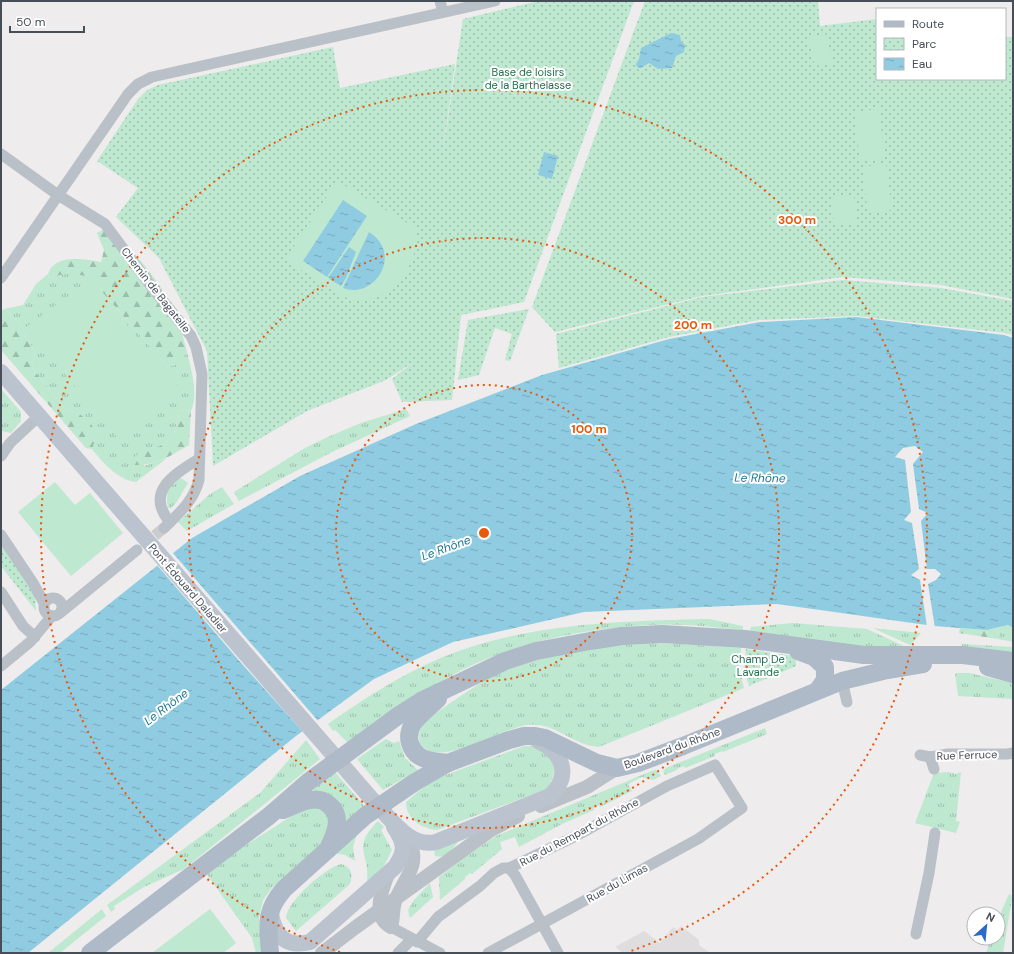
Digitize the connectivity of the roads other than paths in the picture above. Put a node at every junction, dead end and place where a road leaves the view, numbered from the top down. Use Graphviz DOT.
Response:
graph roads {
  1 [pos="495,1"];
  2 [pos="441,7"];
  3 [pos="1,154"];
  4 [pos="58,195"];
  5 [pos="1,278"];
  6 [pos="1,372"];
  7 [pos="39,416"];
  8 [pos="1,456"];
  9 [pos="199,459"];
  10 [pos="174,477"];
  11 [pos="198,480"];
  12 [pos="1,535"];
  13 [pos="137,550"];
  14 [pos="1,592"];
  15 [pos="52,606"];
  16 [pos="35,637"];
  17 [pos="774,643"];
  18 [pos="814,657"];
  19 [pos="945,659"];
  20 [pos="1013,661"];
  21 [pos="1,666"];
  22 [pos="988,667"];
  23 [pos="1013,670"];
  24 [pos="1013,674"];
  25 [pos="842,681"];
  26 [pos="453,685"];
  27 [pos="818,690"];
  28 [pos="847,702"];
  29 [pos="509,740"];
  30 [pos="1013,752"];
  31 [pos="448,763"];
  32 [pos="715,765"];
  33 [pos="618,768"];
  34 [pos="934,769"];
  35 [pos="269,816"];
  36 [pos="391,821"];
  37 [pos="935,833"];
  38 [pos="406,834"];
  39 [pos="328,850"];
  40 [pos="509,868"];
  41 [pos="388,874"];
  42 [pos="396,898"];
  43 [pos="270,910"];
  44 [pos="379,911"];
  45 [pos="542,924"];
  46 [pos="395,928"];
  47 [pos="916,934"];
  48 [pos="415,940"];
  49 [pos="90,953"];
  50 [pos="270,953"];
  51 [pos="322,953"];
  52 [pos="398,953"];
  53 [pos="440,953"];
  54 [pos="488,953"];
  55 [pos="558,953"];
  1 -- 2 [label="street"];
  2 -- 4 [label="street"];
  3 -- 4 [label="street, Chemin de Bagatelle"];
  4 -- 5 [label="street"];
  4 -- 9 [label="street, Chemin de Bagatelle"];
  6 -- 7 [label="main road, Pont Édouard Daladier"];
  7 -- 8 [label="street"];
  7 -- 36 [label="main road, Pont Édouard Daladier"];
  9 -- 10 [label="street"];
  9 -- 11 [label="street, Chemin de Bagatelle"];
  10 -- 11 [label="street"];
  10 -- 11 [label="street, Chemin de Bagatelle"];
  12 -- 15 [label="street"];
  13 -- 15 [label="street"];
  14 -- 16 [label="street"];
  15 -- 16 [label="street"];
  16 -- 21 [label="street"];
  17 -- 18 [label="main road"];
  17 -- 19 [label="main road"];
  17 -- 26 [label="main road"];
  18 -- 25 [label="main road"];
  18 -- 27 [label="main road"];
  19 -- 20 [label="main road"];
  19 -- 22 [label="main road"];
  19 -- 25 [label="main road, Boulevard du Rhône"];
  22 -- 23 [label="main road"];
  22 -- 24 [label="main road"];
  25 -- 27 [label="main road, Boulevard du Rhône"];
  25 -- 28 [label="street"];
  26 -- 31 [label="main road"];
  26 -- 35 [label="main road"];
  27 -- 33 [label="main road, Boulevard du Rhône"];
  29 -- 31 [label="main road"];
  29 -- 33 [label="main road"];
  29 -- 38 [label="main road"];
  30 -- 34 [label="street, Rue Ferruce"];
  31 -- 39 [label="main road"];
  32 -- 40 [label="street, Rue du Rempart du Rhône"];
  32 -- 45 [label="street, Rue du Limas"];
  33 -- 42 [label="street, Boulevard du Rhône"];
  35 -- 39 [label="main road"];
  35 -- 49 [label="main road"];
  36 -- 38 [label="main road, Pont Édouard Daladier"];
  36 -- 41 [label="main road, Pont Édouard Daladier"];
  37 -- 47 [label="street"];
  38 -- 42 [label="street, Pont Édouard Daladier"];
  39 -- 43 [label="main road"];
  40 -- 45 [label="street"];
  40 -- 48 [label="street, Rue du Rempart du Rhône"];
  41 -- 43 [label="main road, Pont Édouard Daladier"];
  41 -- 44 [label="street"];
  42 -- 44 [label="street, Boulevard du Rhône"];
  42 -- 46 [label="street"];
  43 -- 50 [label="main road"];
  44 -- 46 [label="street"];
  44 -- 51 [label="street, Boulevard du Rhône"];
  45 -- 54 [label="street, Rue du Limas"];
  45 -- 55 [label="street"];
  46 -- 48 [label="street"];
  48 -- 52 [label="street, Rue du Rempart du Rhône"];
  48 -- 53 [label="street"];
}
